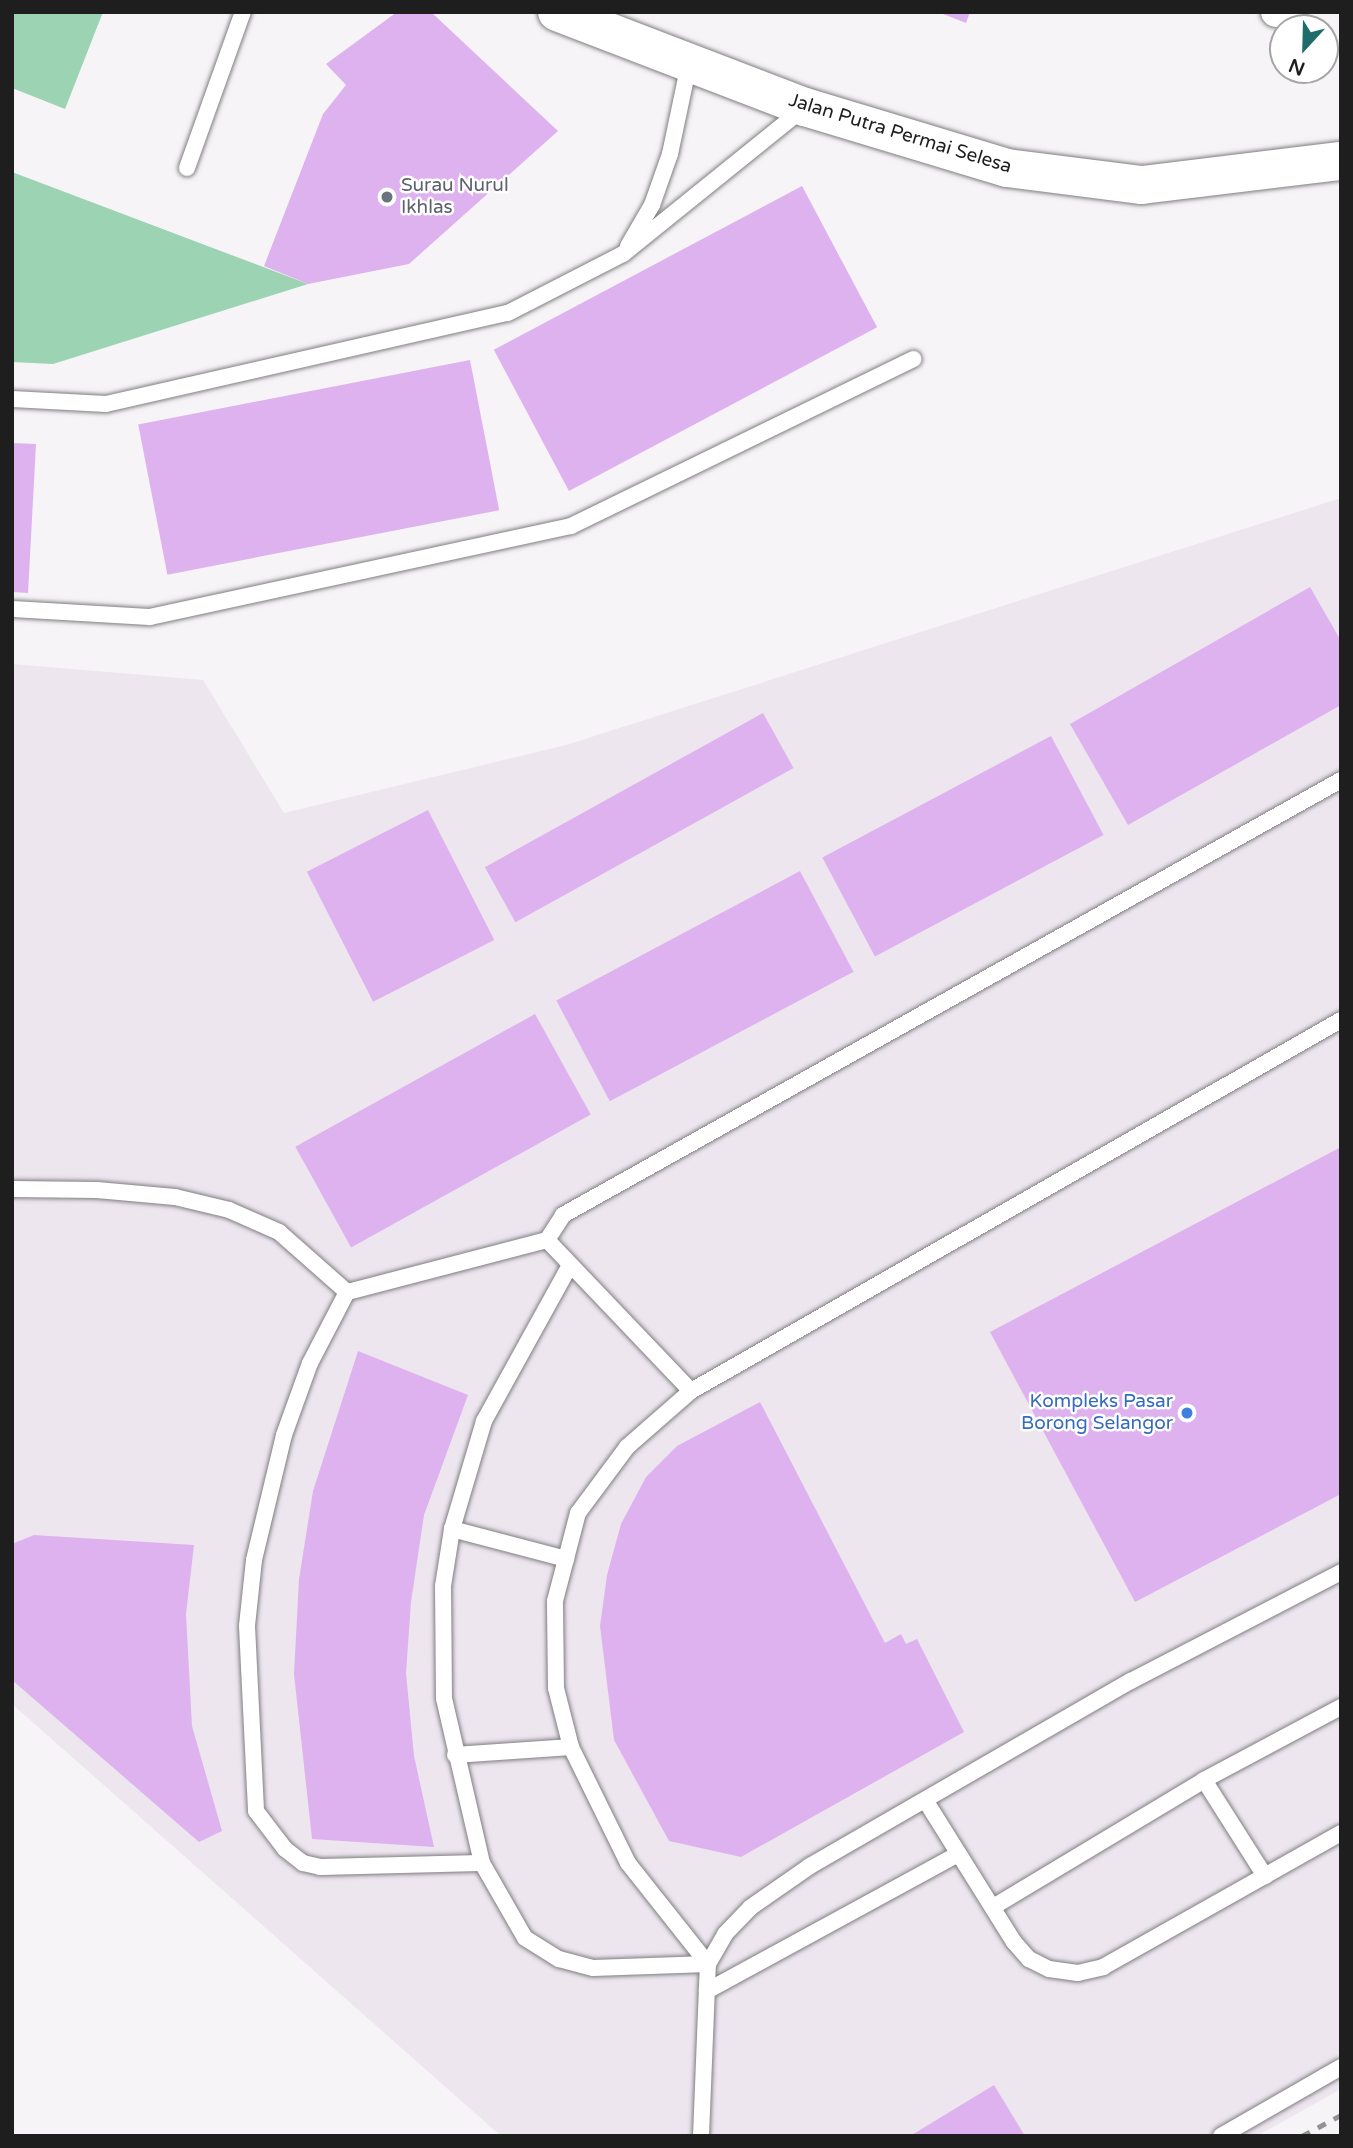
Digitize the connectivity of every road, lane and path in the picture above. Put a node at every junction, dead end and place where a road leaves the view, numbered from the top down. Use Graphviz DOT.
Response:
graph roads {
  1 [pos="243,12"];
  2 [pos="557,12"];
  3 [pos="1276,12"];
  4 [pos="1290,13"];
  5 [pos="689,64"];
  6 [pos="805,107"];
  7 [pos="1341,162"];
  8 [pos="187,168"];
  9 [pos="623,254"];
  10 [pos="914,359"];
  11 [pos="12,399"];
  12 [pos="12,609"];
  13 [pos="1341,780"];
  14 [pos="1341,1020"];
  15 [pos="12,1189"];
  16 [pos="547,1240"];
  17 [pos="570,1265"];
  18 [pos="347,1292"];
  19 [pos="691,1391"];
  20 [pos="452,1529"];
  21 [pos="566,1559"];
  22 [pos="1341,1572"];
  23 [pos="1341,1707"];
  24 [pos="572,1746"];
  25 [pos="455,1755"];
  26 [pos="1204,1780"];
  27 [pos="927,1803"];
  28 [pos="1341,1833"];
  29 [pos="958,1854"];
  30 [pos="482,1863"];
  31 [pos="1265,1876"];
  32 [pos="993,1907"];
  33 [pos="708,1964"];
  34 [pos="707,1991"];
  35 [pos="1341,2067"];
  36 [pos="701,2136"];
  37 [pos="1221,2136"];
  1 -- 8 [label="lane"];
  2 -- 5 [label="street, Jalan Putra Permai Selesa"];
  3 -- 4 [label="street"];
  5 -- 6 [label="street, Jalan Putra Permai Selesa"];
  5 -- 9 [label="lane"];
  6 -- 7 [label="street, Jalan Putra Permai Selesa"];
  6 -- 9 [label="lane"];
  9 -- 11 [label="lane"];
  10 -- 12 [label="lane"];
  13 -- 16 [label="lane"];
  14 -- 19 [label="lane"];
  15 -- 18 [label="lane"];
  16 -- 17 [label="lane"];
  16 -- 18 [label="lane"];
  17 -- 19 [label="lane"];
  17 -- 20 [label="lane"];
  18 -- 30 [label="lane"];
  19 -- 21 [label="lane"];
  20 -- 21 [label="lane"];
  20 -- 25 [label="lane"];
  21 -- 24 [label="lane"];
  22 -- 27 [label="lane"];
  23 -- 26 [label="lane"];
  24 -- 25 [label="lane"];
  24 -- 33 [label="lane"];
  25 -- 30 [label="lane"];
  26 -- 31 [label="lane"];
  26 -- 32 [label="lane"];
  27 -- 29 [label="lane"];
  27 -- 33 [label="lane"];
  28 -- 31 [label="lane"];
  29 -- 32 [label="lane"];
  29 -- 34 [label="lane"];
  30 -- 33 [label="lane"];
  31 -- 32 [label="lane"];
  33 -- 34 [label="lane"];
  34 -- 36 [label="lane"];
  35 -- 37 [label="lane"];
}
